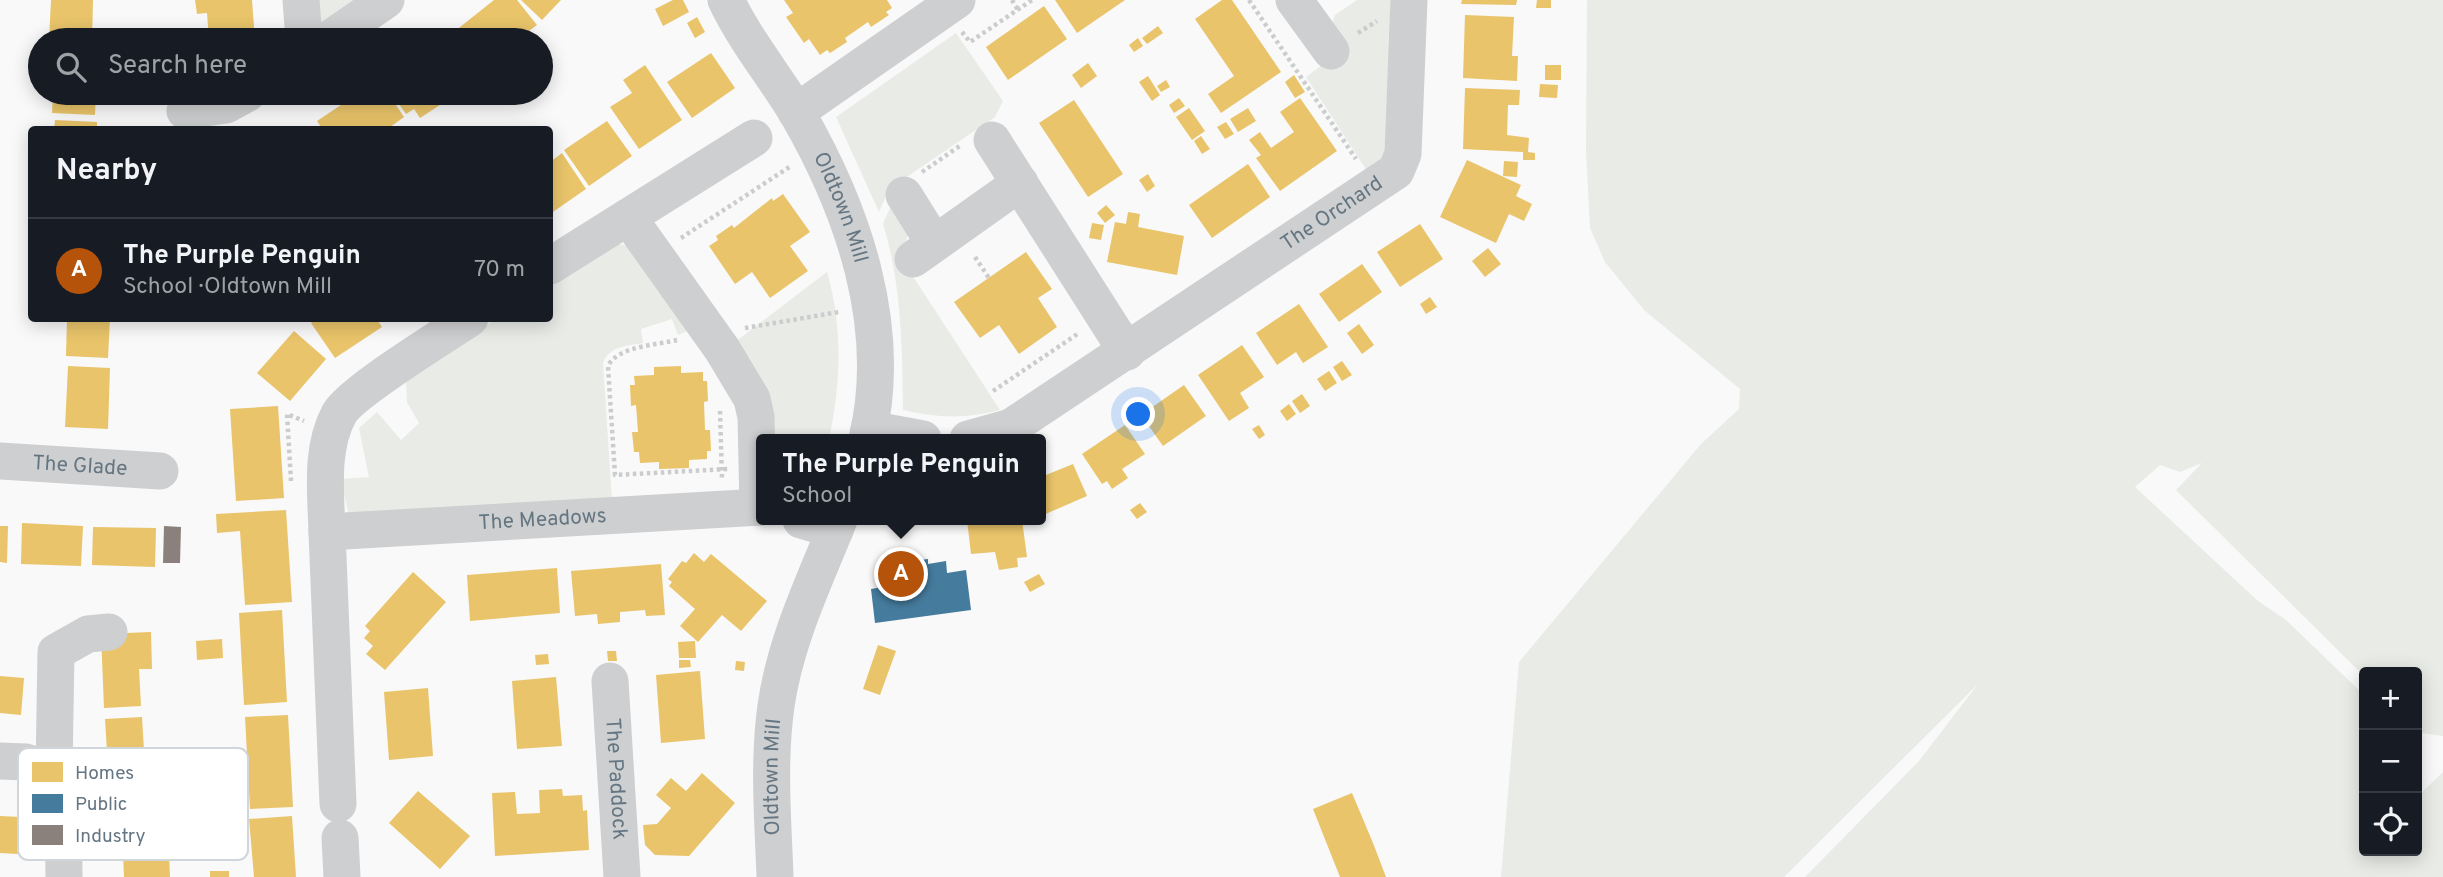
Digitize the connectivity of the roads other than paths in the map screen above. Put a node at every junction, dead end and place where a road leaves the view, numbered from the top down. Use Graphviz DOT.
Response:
graph roads {
  1 [pos="301,0"];
  2 [pos="386,0"];
  3 [pos="726,0"];
  4 [pos="1409,0"];
  5 [pos="951,3"];
  6 [pos="1309,5"];
  7 [pos="303,28"];
  8 [pos="345,28"];
  9 [pos="1331,51"];
  10 [pos="226,105"];
  11 [pos="185,111"];
  12 [pos="796,112"];
  13 [pos="754,138"];
  14 [pos="992,140"];
  15 [pos="1020,183"];
  16 [pos="904,195"];
  17 [pos="628,217"];
  18 [pos="553,264"];
  19 [pos="464,322"];
  20 [pos="1127,352"];
  21 [pos="868,434"];
  22 [pos="988,434"];
  23 [pos="756,444"];
  24 [pos="0,461"];
  25 [pos="160,471"];
  26 [pos="756,507"];
  27 [pos="837,525"];
  28 [pos="327,532"];
  29 [pos="109,632"];
  30 [pos="610,681"];
  31 [pos="54,748"];
  32 [pos="0,761"];
  33 [pos="18,762"];
  34 [pos="342,877"];
  35 [pos="622,877"];
  36 [pos="775,877"];
  1 -- 7 [label="street"];
  2 -- 8 [label="street"];
  3 -- 12 [label="street, Oldtown Mill"];
  4 -- 20 [label="street, The Orchard"];
  5 -- 12 [label="street"];
  6 -- 9 [label="street"];
  10 -- 11 [label="street"];
  12 -- 21 [label="street, Oldtown Mill"];
  13 -- 17 [label="street"];
  14 -- 15 [label="street"];
  15 -- 16 [label="street"];
  15 -- 20 [label="street"];
  17 -- 18 [label="street"];
  17 -- 23 [label="street, The Meadows"];
  19 -- 28 [label="street"];
  20 -- 22 [label="street, The Orchard"];
  24 -- 25 [label="street, The Glade"];
  26 -- 28 [label="street, The Meadows"];
  27 -- 36 [label="street, Oldtown Mill"];
  28 -- 34 [label="street"];
  29 -- 31 [label="street"];
  30 -- 35 [label="street, The Paddock"];
  32 -- 33 [label="street"];
}
